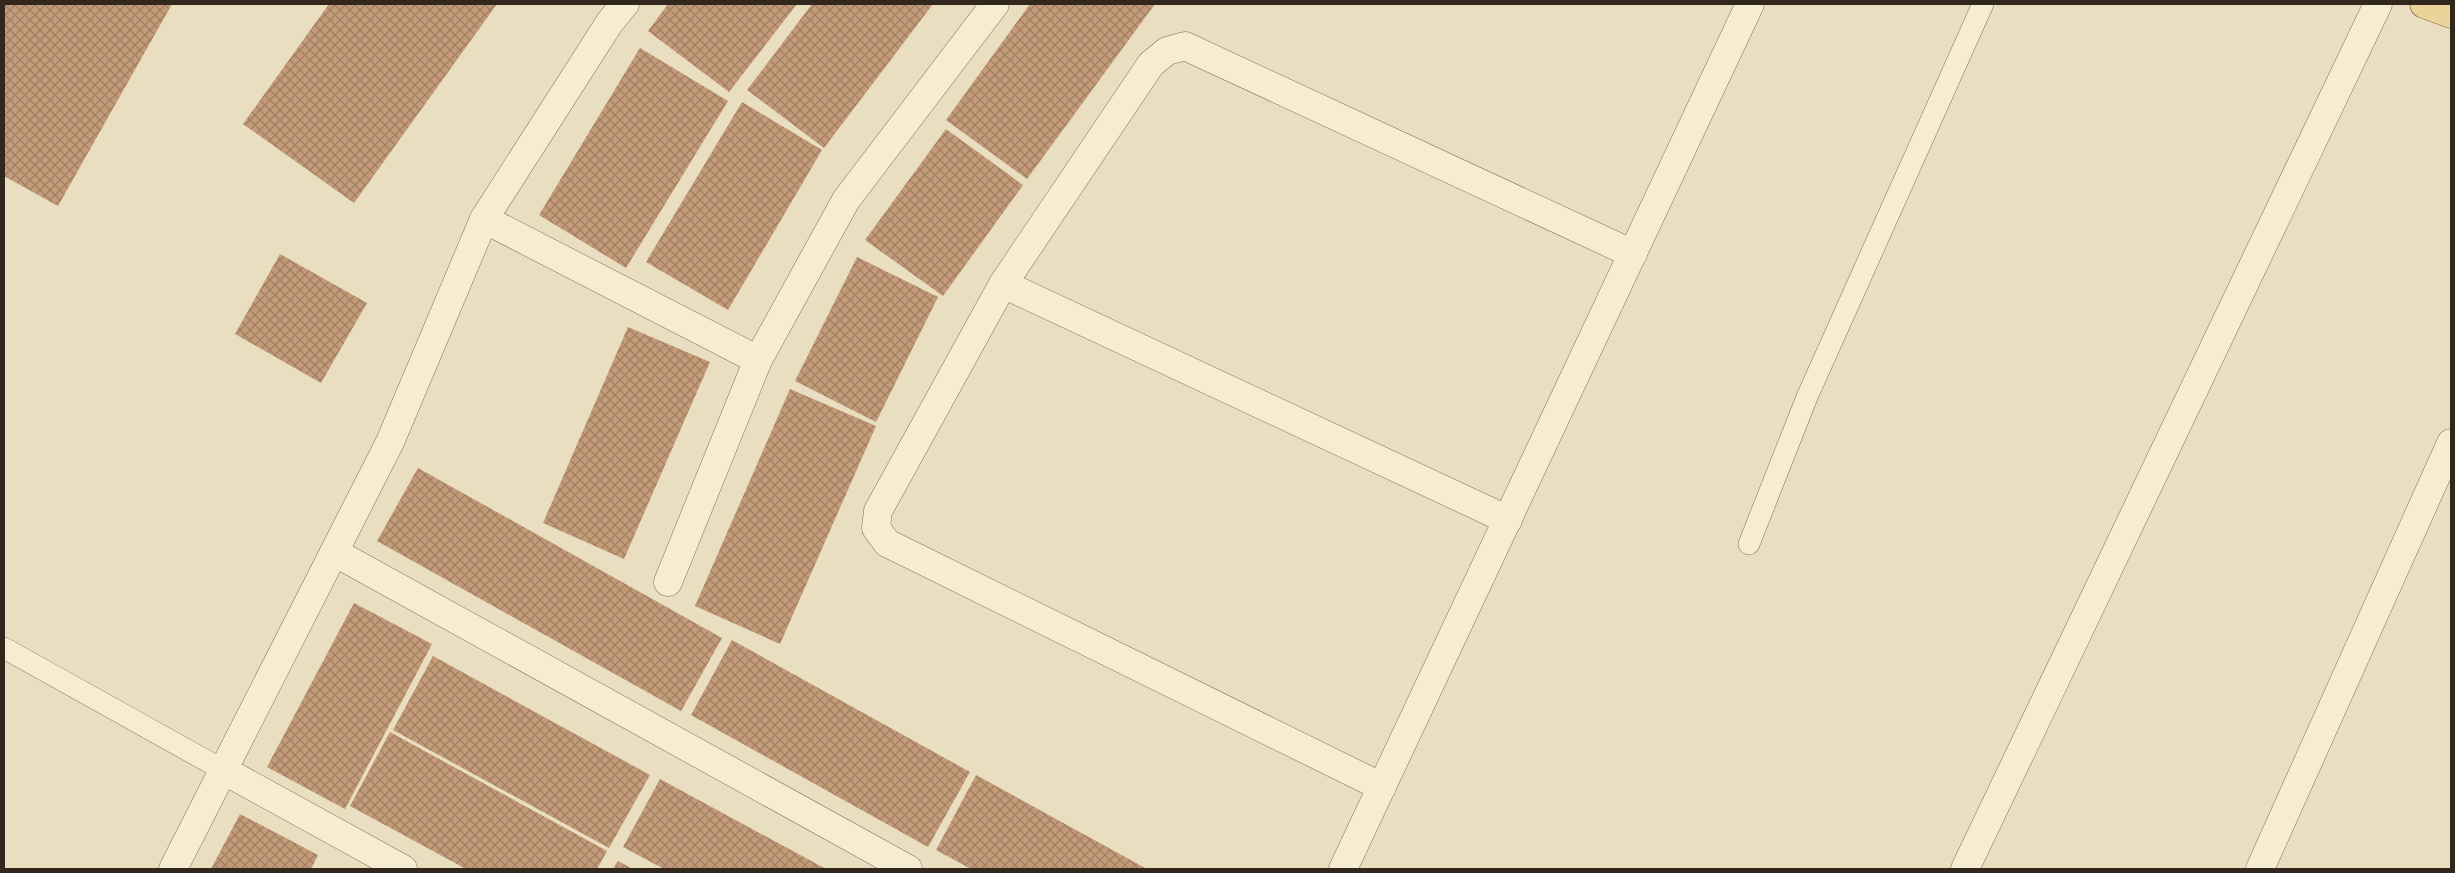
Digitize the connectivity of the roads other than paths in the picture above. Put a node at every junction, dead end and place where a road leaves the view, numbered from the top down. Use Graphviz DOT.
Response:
graph roads {
  1 [pos="625,4"];
  2 [pos="995,4"];
  3 [pos="1750,4"];
  4 [pos="1983,4"];
  5 [pos="2378,4"];
  6 [pos="2424,4"];
  7 [pos="2451,14"];
  8 [pos="484,219"];
  9 [pos="1633,254"];
  10 [pos="1003,284"];
  11 [pos="758,360"];
  12 [pos="2451,443"];
  13 [pos="1508,520"];
  14 [pos="1749,544"];
  15 [pos="334,552"];
  16 [pos="668,582"];
  17 [pos="4,648"];
  18 [pos="224,770"];
  19 [pos="1382,787"];
  20 [pos="173,869"];
  21 [pos="403,869"];
  22 [pos="908,869"];
  23 [pos="1343,869"];
  24 [pos="1965,869"];
  25 [pos="2260,869"];
  1 -- 8 [label="street"];
  2 -- 11 [label="street"];
  3 -- 9 [label="street"];
  4 -- 14 [label="lane"];
  5 -- 24 [label="street"];
  6 -- 7 [label="main road"];
  8 -- 11 [label="street"];
  8 -- 15 [label="street"];
  9 -- 10 [label="street"];
  9 -- 13 [label="street"];
  10 -- 13 [label="street"];
  10 -- 19 [label="street"];
  11 -- 16 [label="street"];
  12 -- 25 [label="street"];
  13 -- 19 [label="street"];
  15 -- 18 [label="street"];
  15 -- 22 [label="street"];
  17 -- 18 [label="lane"];
  18 -- 20 [label="street"];
  18 -- 21 [label="street"];
  19 -- 23 [label="street"];
}
